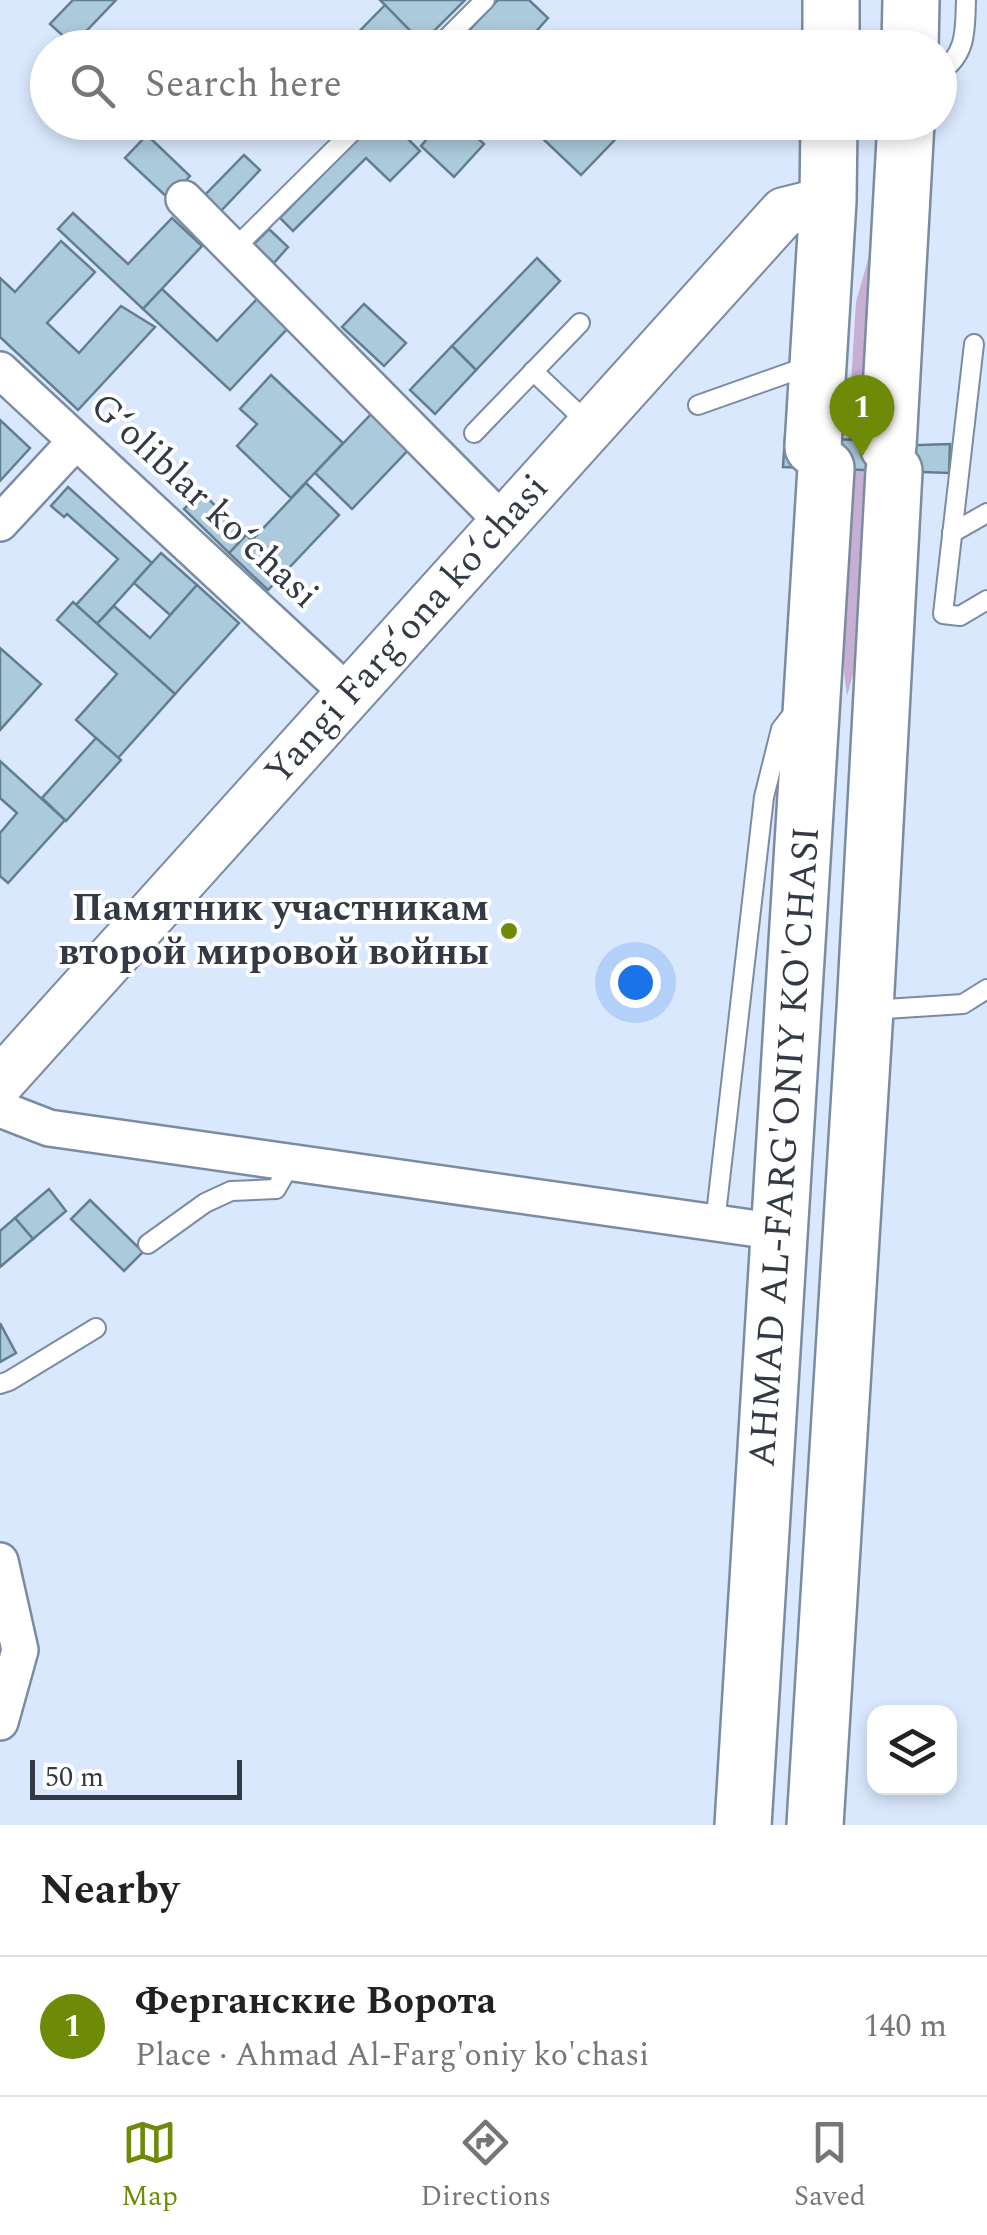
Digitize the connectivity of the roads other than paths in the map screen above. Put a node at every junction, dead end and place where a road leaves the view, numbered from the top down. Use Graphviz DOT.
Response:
graph roads {
  1 [pos="485,0"];
  2 [pos="831,0"];
  3 [pos="910,0"];
  4 [pos="966,0"];
  5 [pos="455,30"];
  6 [pos="830,30"];
  7 [pos="910,30"];
  8 [pos="957,59"];
  9 [pos="344,140"];
  10 [pos="830,140"];
  11 [pos="905,140"];
  12 [pos="184,199"];
  13 [pos="828,201"];
  14 [pos="234,249"];
  15 [pos="580,323"];
  16 [pos="974,344"];
  17 [pos="818,362"];
  18 [pos="0,370"];
  19 [pos="533,372"];
  20 [pos="698,405"];
  21 [pos="591,427"];
  22 [pos="474,433"];
  23 [pos="76,440"];
  24 [pos="987,513"];
  25 [pos="0,522"];
  26 [pos="504,523"];
  27 [pos="952,533"];
  28 [pos="987,600"];
  29 [pos="813,686"];
  30 [pos="349,694"];
  31 [pos="987,989"];
  32 [pos="865,1010"];
  33 [pos="0,1082"];
  34 [pos="0,1109"];
  35 [pos="292,1162"];
  36 [pos="715,1222"];
  37 [pos="780,1232"];
  38 [pos="148,1244"];
  39 [pos="96,1328"];
  40 [pos="0,1384"];
  41 [pos="0,1561"];
  42 [pos="0,1722"];
  43 [pos="743,1825"];
  44 [pos="816,1825"];
  1 -- 5 [label="lane"];
  2 -- 6 [label="highway"];
  3 -- 7 [label="highway"];
  4 -- 8 [label="lane"];
  9 -- 14 [label="lane"];
  10 -- 13 [label="highway, AHMAD AL-FARG'ONIY KO'CHASI"];
  11 -- 32 [label="highway, AHMAD AL-FARG'ONIY KO'CHASI"];
  12 -- 14 [label="street"];
  13 -- 17 [label="highway, AHMAD AL-FARG'ONIY KO'CHASI"];
  13 -- 21 [label="main road, Yangi Fargʻona koʻchasi"];
  14 -- 26 [label="street"];
  15 -- 19 [label="lane"];
  16 -- 27 [label="lane"];
  17 -- 20 [label="lane"];
  17 -- 29 [label="highway, AHMAD AL-FARG'ONIY KO'CHASI"];
  18 -- 23 [label="street, Gʻoliblar koʻchasi"];
  19 -- 21 [label="lane"];
  19 -- 22 [label="lane"];
  21 -- 26 [label="main road, Yangi Fargʻona koʻchasi"];
  23 -- 25 [label="street"];
  23 -- 30 [label="street, Gʻoliblar koʻchasi"];
  24 -- 27 [label="lane"];
  26 -- 30 [label="main road, Yangi Fargʻona koʻchasi"];
  27 -- 28 [label="lane"];
  29 -- 36 [label="lane"];
  29 -- 37 [label="highway, AHMAD AL-FARG'ONIY KO'CHASI"];
  30 -- 33 [label="main road, Yangi Fargʻona koʻchasi"];
  31 -- 32 [label="lane"];
  32 -- 44 [label="highway, AHMAD AL-FARG'ONIY KO'CHASI"];
  34 -- 35 [label="street"];
  35 -- 36 [label="street"];
  35 -- 38 [label="lane"];
  36 -- 37 [label="street"];
  37 -- 43 [label="highway, AHMAD AL-FARG'ONIY KO'CHASI"];
  39 -- 40 [label="lane"];
  41 -- 42 [label="street"];
}
